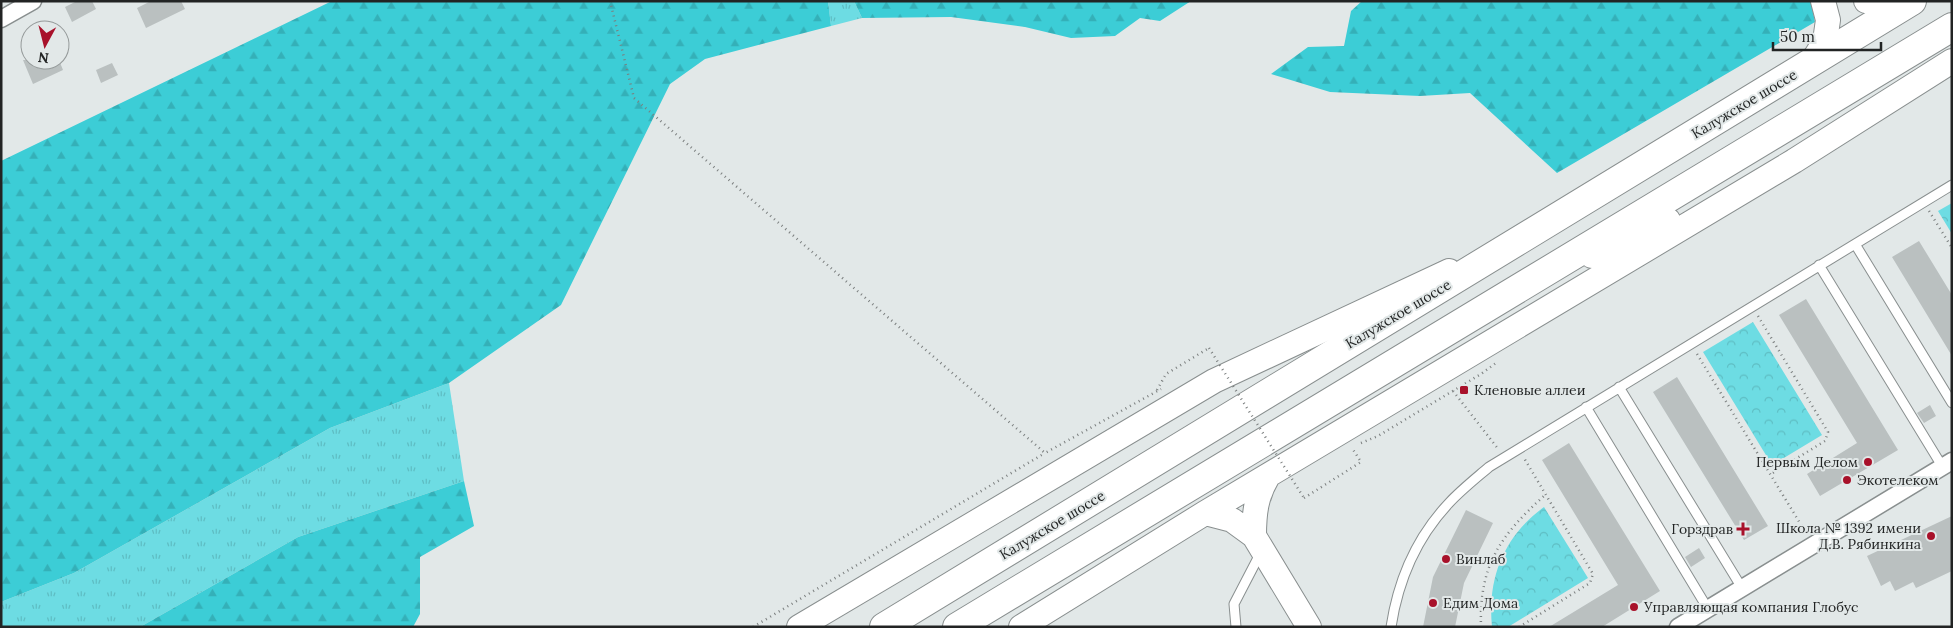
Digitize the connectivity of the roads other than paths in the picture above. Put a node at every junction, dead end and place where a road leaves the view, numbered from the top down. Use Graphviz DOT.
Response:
graph roads {
  1 [pos="33,1"];
  2 [pos="1823,1"];
  3 [pos="1866,1"];
  4 [pos="1912,1"];
  5 [pos="1,19"];
  6 [pos="1952,27"];
  7 [pos="1952,61"];
  8 [pos="1812,62"];
  9 [pos="1794,161"];
  10 [pos="1952,185"];
  11 [pos="1535,231"];
  12 [pos="1855,244"];
  13 [pos="1819,265"];
  14 [pos="1495,302"];
  15 [pos="1619,387"];
  16 [pos="1952,402"];
  17 [pos="1586,407"];
  18 [pos="1947,464"];
  19 [pos="1268,476"];
  20 [pos="1205,513"];
  21 [pos="1259,543"];
  22 [pos="1742,588"];
  23 [pos="1007,596"];
  24 [pos="1708,608"];
  25 [pos="800,627"];
  26 [pos="884,627"];
  27 [pos="957,627"];
  28 [pos="964,627"];
  29 [pos="1021,627"];
  30 [pos="1236,627"];
  31 [pos="1309,627"];
  32 [pos="1391,627"];
  33 [pos="1678,627"];
  1 -- 5 [label="street"];
  2 -- 8 [label="street"];
  3 -- 4 [label="street"];
  4 -- 8 [label="highway, Калужское шоссе"];
  6 -- 14 [label="highway"];
  7 -- 9 [label="street"];
  8 -- 11 [label="highway, Калужское шоссе"];
  9 -- 14 [label="street"];
  9 -- 19 [label="street"];
  10 -- 12 [label="lane"];
  11 -- 25 [label="street"];
  11 -- 26 [label="highway, Калужское шоссе"];
  12 -- 13 [label="lane"];
  12 -- 16 [label="lane"];
  13 -- 15 [label="lane"];
  13 -- 18 [label="lane"];
  14 -- 23 [label="highway"];
  15 -- 17 [label="lane"];
  15 -- 22 [label="lane"];
  17 -- 24 [label="lane"];
  17 -- 32 [label="lane"];
  18 -- 22 [label="street"];
  19 -- 20 [label="street"];
  19 -- 21 [label="street"];
  20 -- 21 [label="street"];
  20 -- 29 [label="street"];
  21 -- 30 [label="lane"];
  21 -- 31 [label="street"];
  22 -- 24 [label="street"];
  23 -- 27 [label="highway"];
  23 -- 28 [label="street"];
  24 -- 33 [label="street"];
}
